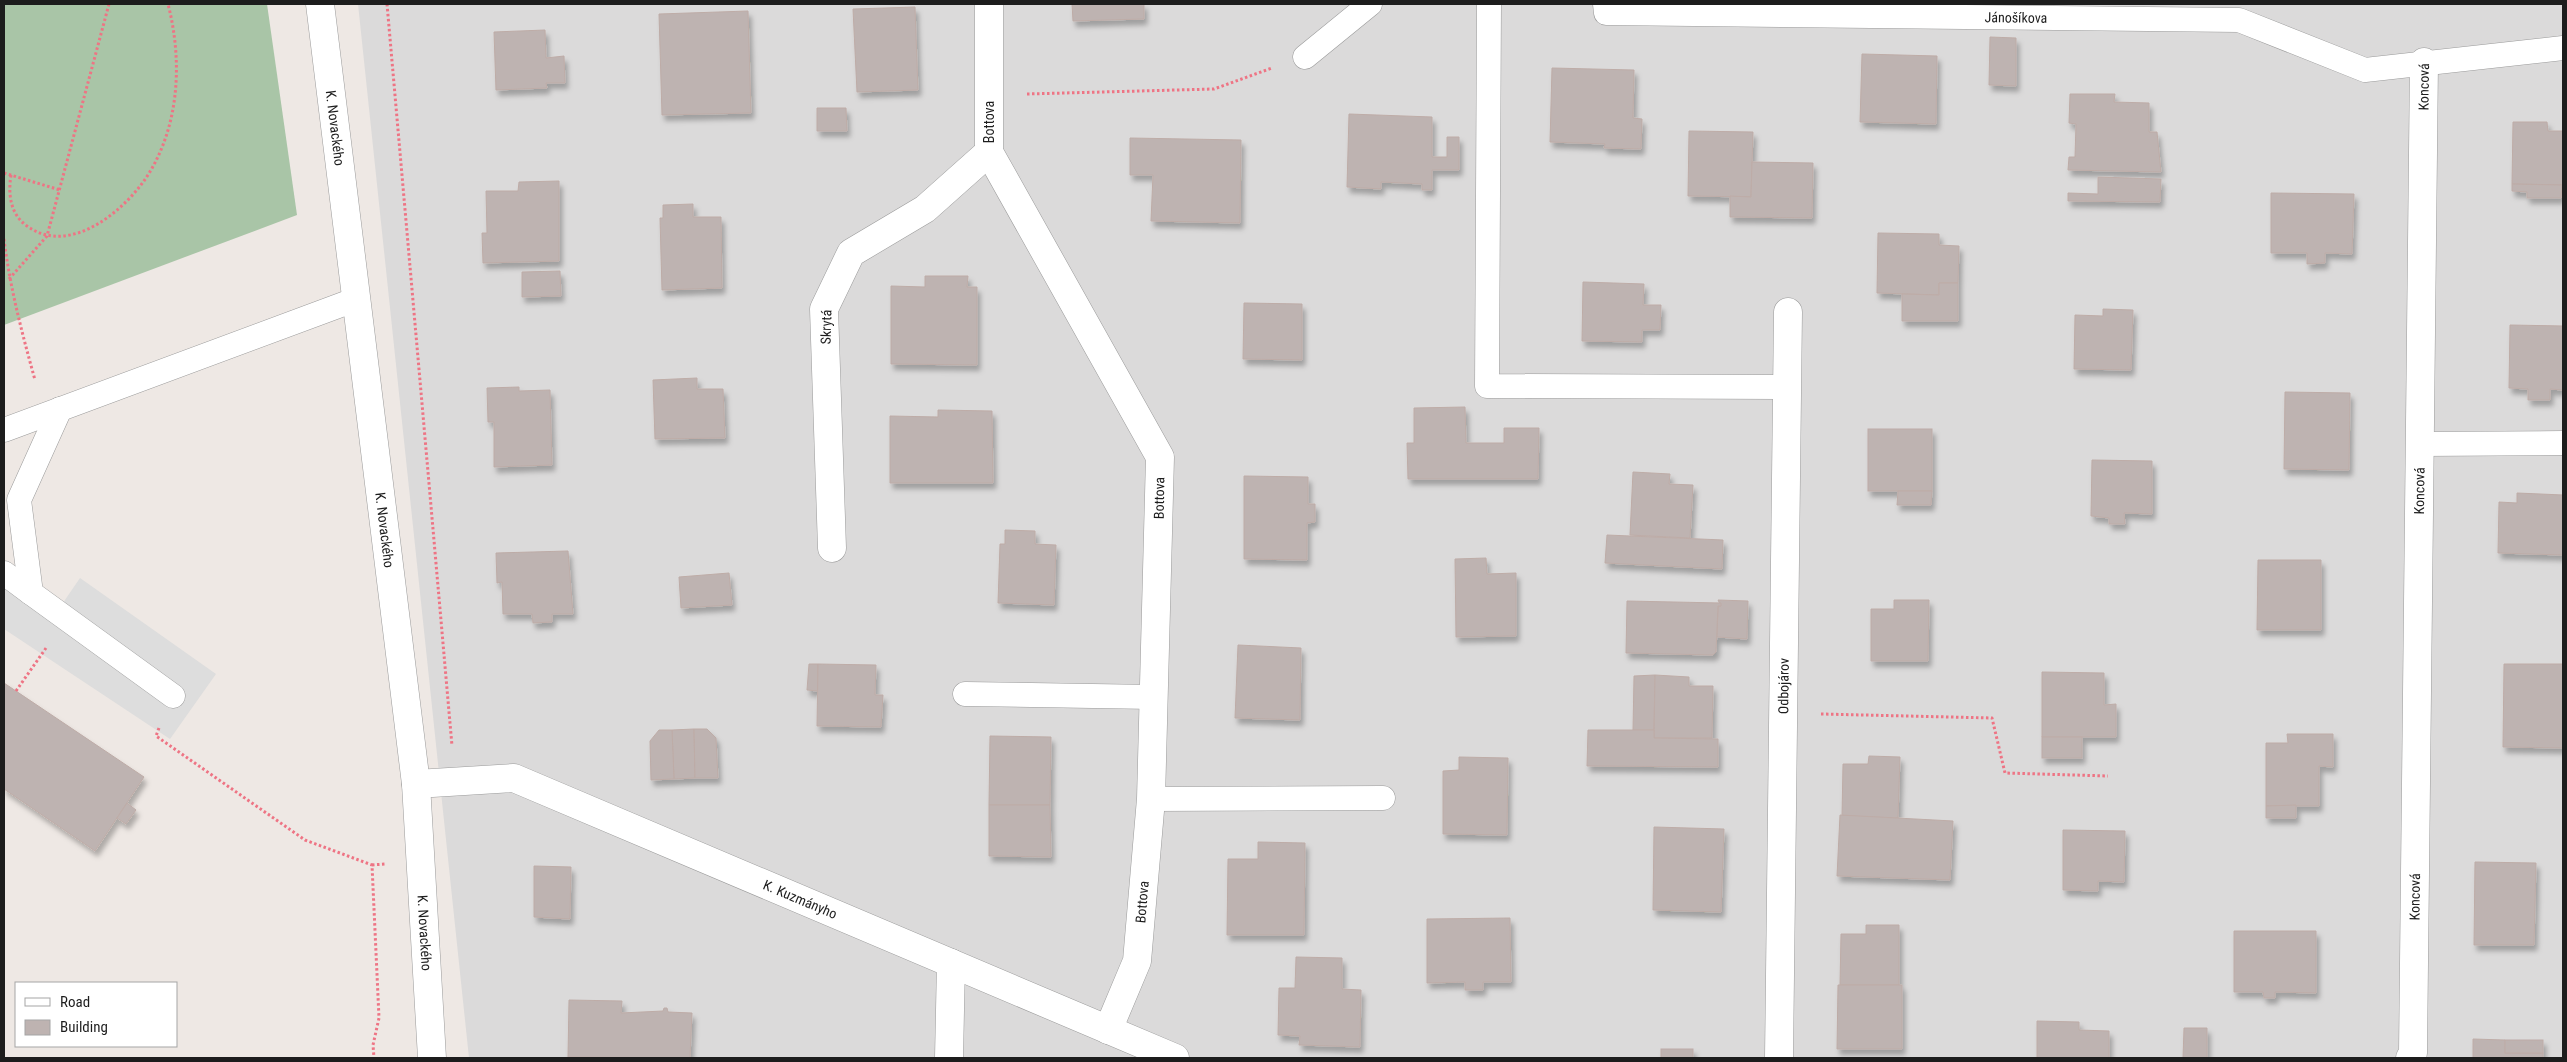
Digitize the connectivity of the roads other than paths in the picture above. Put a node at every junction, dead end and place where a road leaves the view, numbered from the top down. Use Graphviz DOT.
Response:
graph roads {
  1 [pos="320,4"];
  2 [pos="989,4"];
  3 [pos="1370,4"];
  4 [pos="1489,4"];
  5 [pos="1605,4"];
  6 [pos="2563,48"];
  7 [pos="1305,56"];
  8 [pos="2424,62"];
  9 [pos="989,152"];
  10 [pos="357,299"];
  11 [pos="1788,312"];
  12 [pos="1787,387"];
  13 [pos="53,412"];
  14 [pos="4,430"];
  15 [pos="2563,443"];
  16 [pos="2420,444"];
  17 [pos="832,548"];
  18 [pos="4,573"];
  19 [pos="31,593"];
  20 [pos="965,694"];
  21 [pos="173,696"];
  22 [pos="1154,697"];
  23 [pos="416,784"];
  24 [pos="1383,798"];
  25 [pos="1152,799"];
  26 [pos="951,963"];
  27 [pos="1108,1030"];
  28 [pos="432,1058"];
  29 [pos="949,1058"];
  30 [pos="1175,1058"];
  31 [pos="1779,1058"];
  32 [pos="2410,1058"];
  1 -- 10 [label="street, K. Novackého"];
  2 -- 9 [label="street, Bottova"];
  3 -- 7 [label="lane"];
  4 -- 12 [label="lane"];
  5 -- 8 [label="lane, Jánošíkova"];
  6 -- 8 [label="lane, Koncová"];
  8 -- 16 [label="street, Koncová"];
  9 -- 17 [label="street, Skrytá"];
  9 -- 22 [label="street, Bottova"];
  10 -- 13 [label="lane"];
  10 -- 23 [label="street, K. Novackého"];
  11 -- 12 [label="street, Odbojárov"];
  12 -- 31 [label="street, Odbojárov"];
  13 -- 14 [label="lane"];
  13 -- 19 [label="lane"];
  15 -- 16 [label="lane"];
  16 -- 32 [label="street, Koncová"];
  18 -- 19 [label="lane"];
  19 -- 21 [label="lane"];
  20 -- 22 [label="lane"];
  22 -- 25 [label="street, Bottova"];
  23 -- 26 [label="street, K. Kuzmányho"];
  23 -- 28 [label="street, K. Novackého"];
  24 -- 25 [label="lane"];
  25 -- 27 [label="street, Bottova"];
  26 -- 27 [label="street, K. Kuzmányho"];
  26 -- 29 [label="street"];
  27 -- 30 [label="street, K. Kuzmányho"];
}
